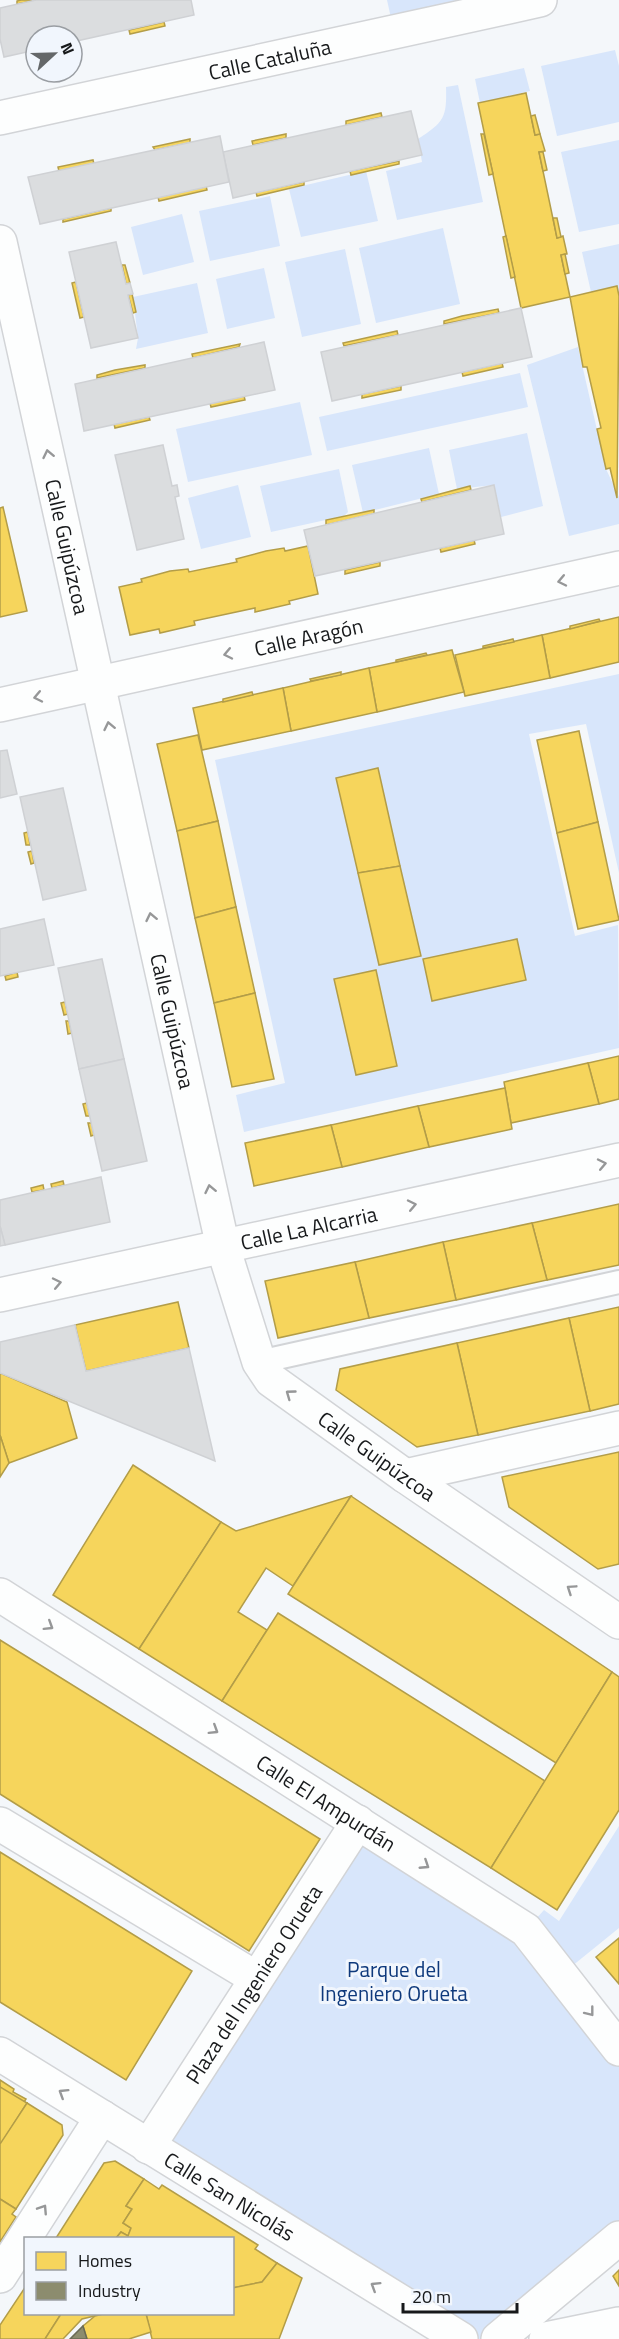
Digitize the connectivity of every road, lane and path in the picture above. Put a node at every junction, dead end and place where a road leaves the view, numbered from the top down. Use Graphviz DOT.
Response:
graph roads {
  1 [pos="540,0"];
  2 [pos="0,118"];
  3 [pos="0,242"];
  4 [pos="619,568"];
  5 [pos="100,683"];
  6 [pos="0,705"];
  7 [pos="619,1160"];
  8 [pos="223,1247"];
  9 [pos="619,1282"];
  10 [pos="0,1295"];
  11 [pos="259,1362"];
  12 [pos="619,1428"];
  13 [pos="405,1476"];
  14 [pos="0,1595"];
  15 [pos="619,1622"];
  16 [pos="358,1822"];
  17 [pos="0,1824"];
  18 [pos="255,1978"];
  19 [pos="619,2049"];
  20 [pos="0,2054"];
  21 [pos="102,2116"];
  22 [pos="148,2147"];
  23 [pos="25,2237"];
  24 [pos="24,2238"];
  25 [pos="619,2238"];
  26 [pos="0,2276"];
  27 [pos="619,2324"];
  28 [pos="460,2339"];
  29 [pos="498,2339"];
  30 [pos="546,2339"];
  1 -- 2 [label="street, Calle Cataluña"];
  5 -- 3 [label="street, Calle Guipúzcoa, one-way"];
  4 -- 5 [label="street, Calle Aragón, one-way"];
  5 -- 6 [label="street, Calle Aragón, one-way"];
  8 -- 5 [label="street, Calle Guipúzcoa, one-way"];
  8 -- 7 [label="street, Calle La Alcarria, one-way"];
  10 -- 8 [label="street, Calle La Alcarria, one-way"];
  8 -- 11 [label="street, Calle Guipúzcoa"];
  9 -- 11 [label="lane"];
  13 -- 11 [label="street, Calle Guipúzcoa, one-way"];
  12 -- 13 [label="street"];
  15 -- 13 [label="street, Calle Guipúzcoa, one-way"];
  14 -- 16 [label="street, Calle El Ampurdán, one-way"];
  16 -- 18 [label="street, Plaza del Ingeniero Orueta"];
  16 -- 19 [label="street, Calle El Ampurdán, one-way"];
  17 -- 18 [label="street"];
  18 -- 22 [label="street, Plaza del Ingeniero Orueta"];
  21 -- 20 [label="street, Calle San Nicolás, one-way"];
  21 -- 22 [label="street, Calle San Nicolás"];
  23 -- 21 [label="street, one-way"];
  28 -- 22 [label="street, Calle San Nicolás, one-way"];
  26 -- 24 [label="street, one-way"];
  25 -- 29 [label="street"];
  27 -- 30 [label="street"];
}
